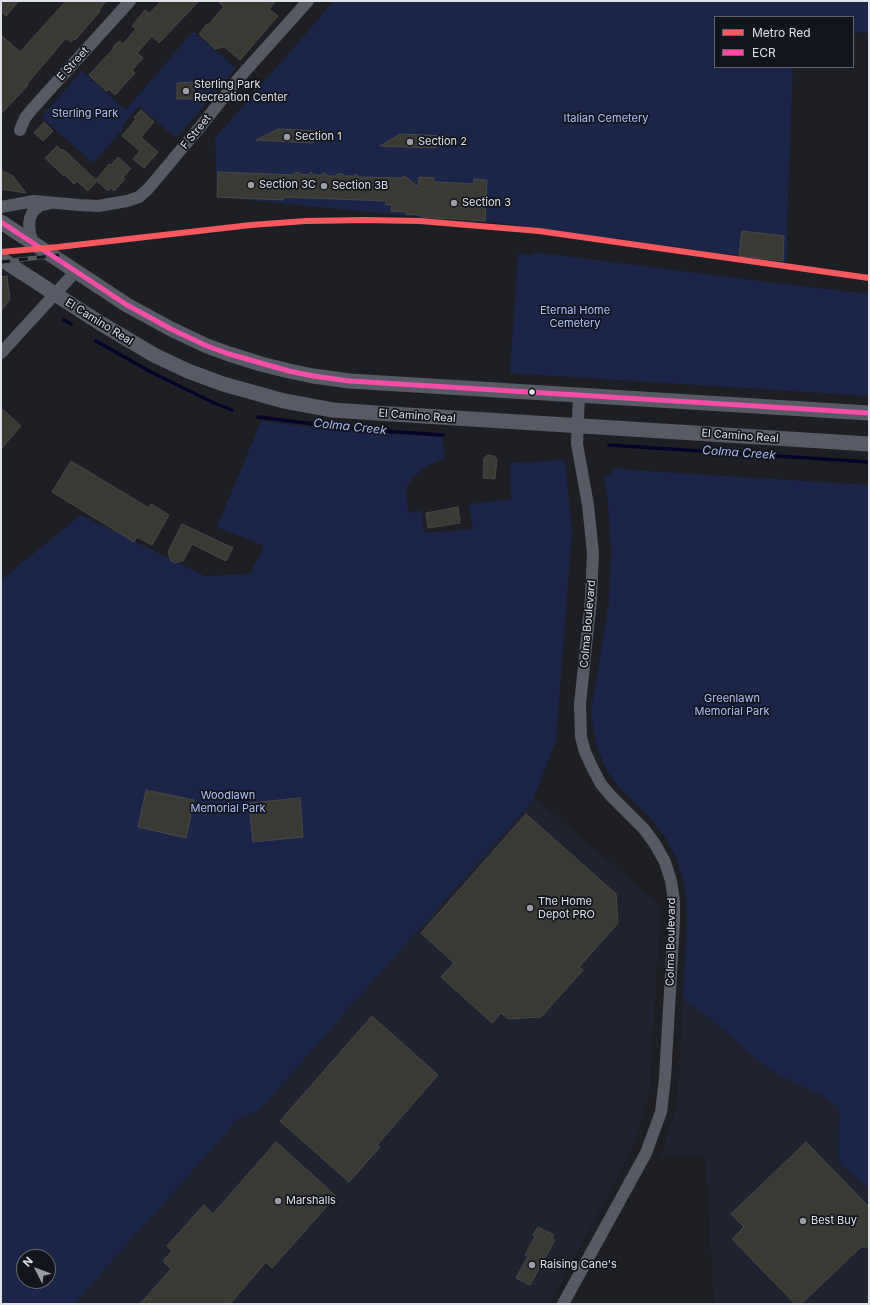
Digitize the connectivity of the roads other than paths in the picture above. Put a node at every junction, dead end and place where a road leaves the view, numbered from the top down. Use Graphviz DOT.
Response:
graph roads {
  1 [pos="130,1"];
  2 [pos="308,1"];
  3 [pos="20,130"];
  4 [pos="54,202"];
  5 [pos="1,207"];
  6 [pos="1,222"];
  7 [pos="34,244"];
  8 [pos="1,259"];
  9 [pos="76,271"];
  10 [pos="55,294"];
  11 [pos="1,353"];
  12 [pos="579,395"];
  13 [pos="869,413"];
  14 [pos="577,426"];
  15 [pos="869,444"];
  16 [pos="563,1304"];
  1 -- 3 [label="street, E Street"];
  2 -- 4 [label="street, F Street"];
  4 -- 5 [label="street, F Street"];
  4 -- 7 [label="street, F Street"];
  6 -- 7 [label="main road"];
  7 -- 9 [label="main road"];
  8 -- 10 [label="main road, El Camino Real"];
  9 -- 10 [label="street"];
  9 -- 12 [label="main road"];
  10 -- 11 [label="street"];
  10 -- 14 [label="main road, El Camino Real"];
  12 -- 13 [label="main road"];
  12 -- 14 [label="street, Colma Boulevard"];
  14 -- 15 [label="main road, El Camino Real"];
  14 -- 16 [label="street, Colma Boulevard"];
}
